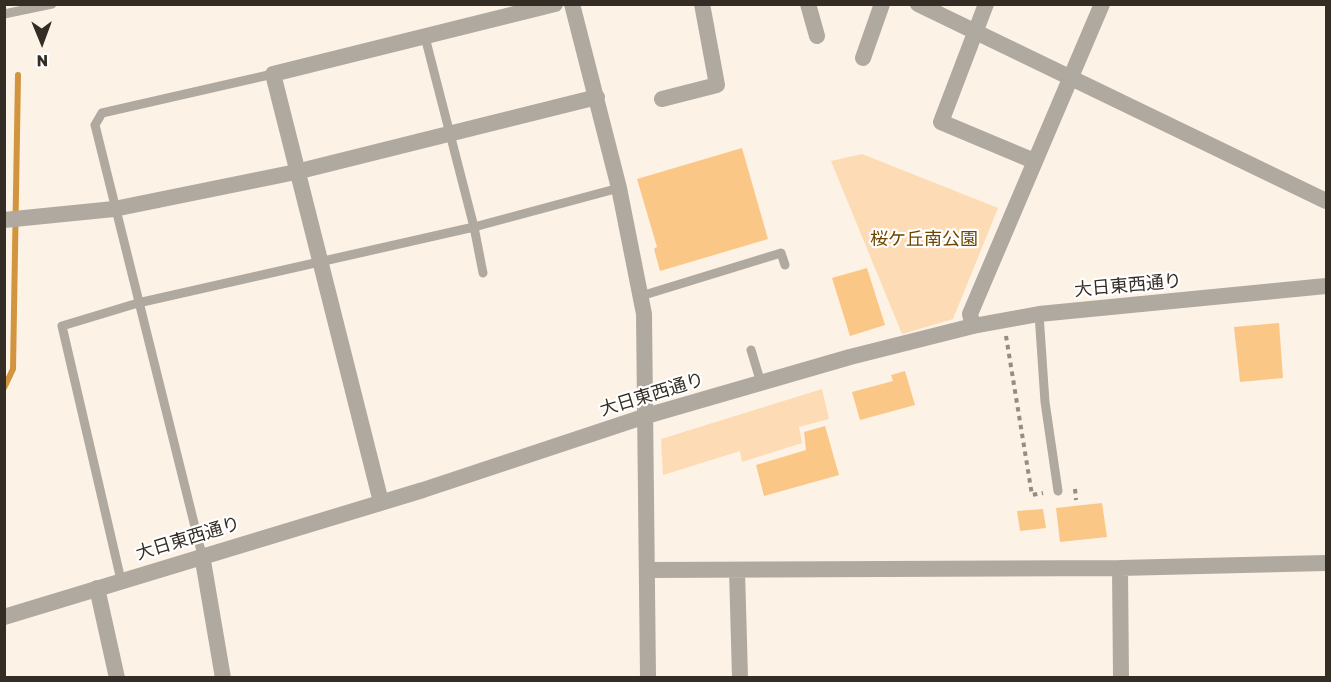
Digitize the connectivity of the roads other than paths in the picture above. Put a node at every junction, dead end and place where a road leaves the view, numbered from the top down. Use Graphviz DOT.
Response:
graph roads {
  1 [pos="555,4"];
  2 [pos="572,4"];
  3 [pos="702,4"];
  4 [pos="808,4"];
  5 [pos="882,4"];
  6 [pos="918,4"];
  7 [pos="986,4"];
  8 [pos="1102,4"];
  9 [pos="48,5"];
  10 [pos="4,14"];
  11 [pos="975,32"];
  12 [pos="817,36"];
  13 [pos="425,37"];
  14 [pos="862,58"];
  15 [pos="273,74"];
  16 [pos="1070,76"];
  17 [pos="597,97"];
  18 [pos="662,99"];
  19 [pos="449,135"];
  20 [pos="1034,161"];
  21 [pos="296,172"];
  22 [pos="619,188"];
  23 [pos="1326,201"];
  24 [pos="114,209"];
  25 [pos="4,220"];
  26 [pos="474,227"];
  27 [pos="319,262"];
  28 [pos="785,264"];
  29 [pos="483,273"];
  30 [pos="1326,286"];
  31 [pos="641,296"];
  32 [pos="138,303"];
  33 [pos="1039,314"];
  34 [pos="973,326"];
  35 [pos="751,350"];
  36 [pos="761,383"];
  37 [pos="646,416"];
  38 [pos="1058,491"];
  39 [pos="381,502"];
  40 [pos="202,555"];
  41 [pos="1326,563"];
  42 [pos="1120,568"];
  43 [pos="647,570"];
  44 [pos="737,570"];
  45 [pos="121,580"];
  46 [pos="97,588"];
  47 [pos="4,617"];
  48 [pos="117,678"];
  49 [pos="223,678"];
  50 [pos="648,678"];
  51 [pos="740,678"];
  52 [pos="1121,678"];
  1 -- 13 [label="street"];
  2 -- 17 [label="street"];
  3 -- 18 [label="street"];
  4 -- 12 [label="street"];
  5 -- 14 [label="street"];
  6 -- 11 [label="street"];
  7 -- 11 [label="street"];
  8 -- 16 [label="street"];
  9 -- 10 [label="lane"];
  11 -- 16 [label="street"];
  11 -- 20 [label="street"];
  13 -- 15 [label="street"];
  13 -- 19 [label="lane"];
  15 -- 21 [label="street"];
  15 -- 24 [label="lane"];
  16 -- 20 [label="street"];
  16 -- 23 [label="street"];
  17 -- 19 [label="street"];
  17 -- 22 [label="street"];
  19 -- 21 [label="street"];
  19 -- 26 [label="lane"];
  20 -- 34 [label="street"];
  21 -- 24 [label="street"];
  21 -- 27 [label="street"];
  22 -- 26 [label="lane"];
  22 -- 31 [label="street"];
  24 -- 25 [label="street"];
  24 -- 32 [label="lane"];
  26 -- 27 [label="lane"];
  26 -- 29 [label="lane"];
  27 -- 32 [label="lane"];
  27 -- 39 [label="street"];
  28 -- 31 [label="lane"];
  30 -- 33 [label="street, 大日東西通り"];
  31 -- 37 [label="street"];
  32 -- 40 [label="lane"];
  32 -- 45 [label="lane"];
  33 -- 34 [label="street, 大日東西通り"];
  33 -- 38 [label="lane"];
  34 -- 36 [label="street, 大日東西通り"];
  35 -- 36 [label="lane"];
  36 -- 37 [label="street, 大日東西通り"];
  37 -- 39 [label="street, 大日東西通り"];
  37 -- 43 [label="street"];
  39 -- 40 [label="street, 大日東西通り"];
  40 -- 45 [label="street, 大日東西通り"];
  40 -- 49 [label="street"];
  41 -- 42 [label="street"];
  42 -- 44 [label="street"];
  42 -- 52 [label="street"];
  43 -- 44 [label="street"];
  43 -- 50 [label="street"];
  44 -- 51 [label="street"];
  45 -- 46 [label="street, 大日東西通り"];
  46 -- 47 [label="street, 大日東西通り"];
  46 -- 48 [label="street"];
}
